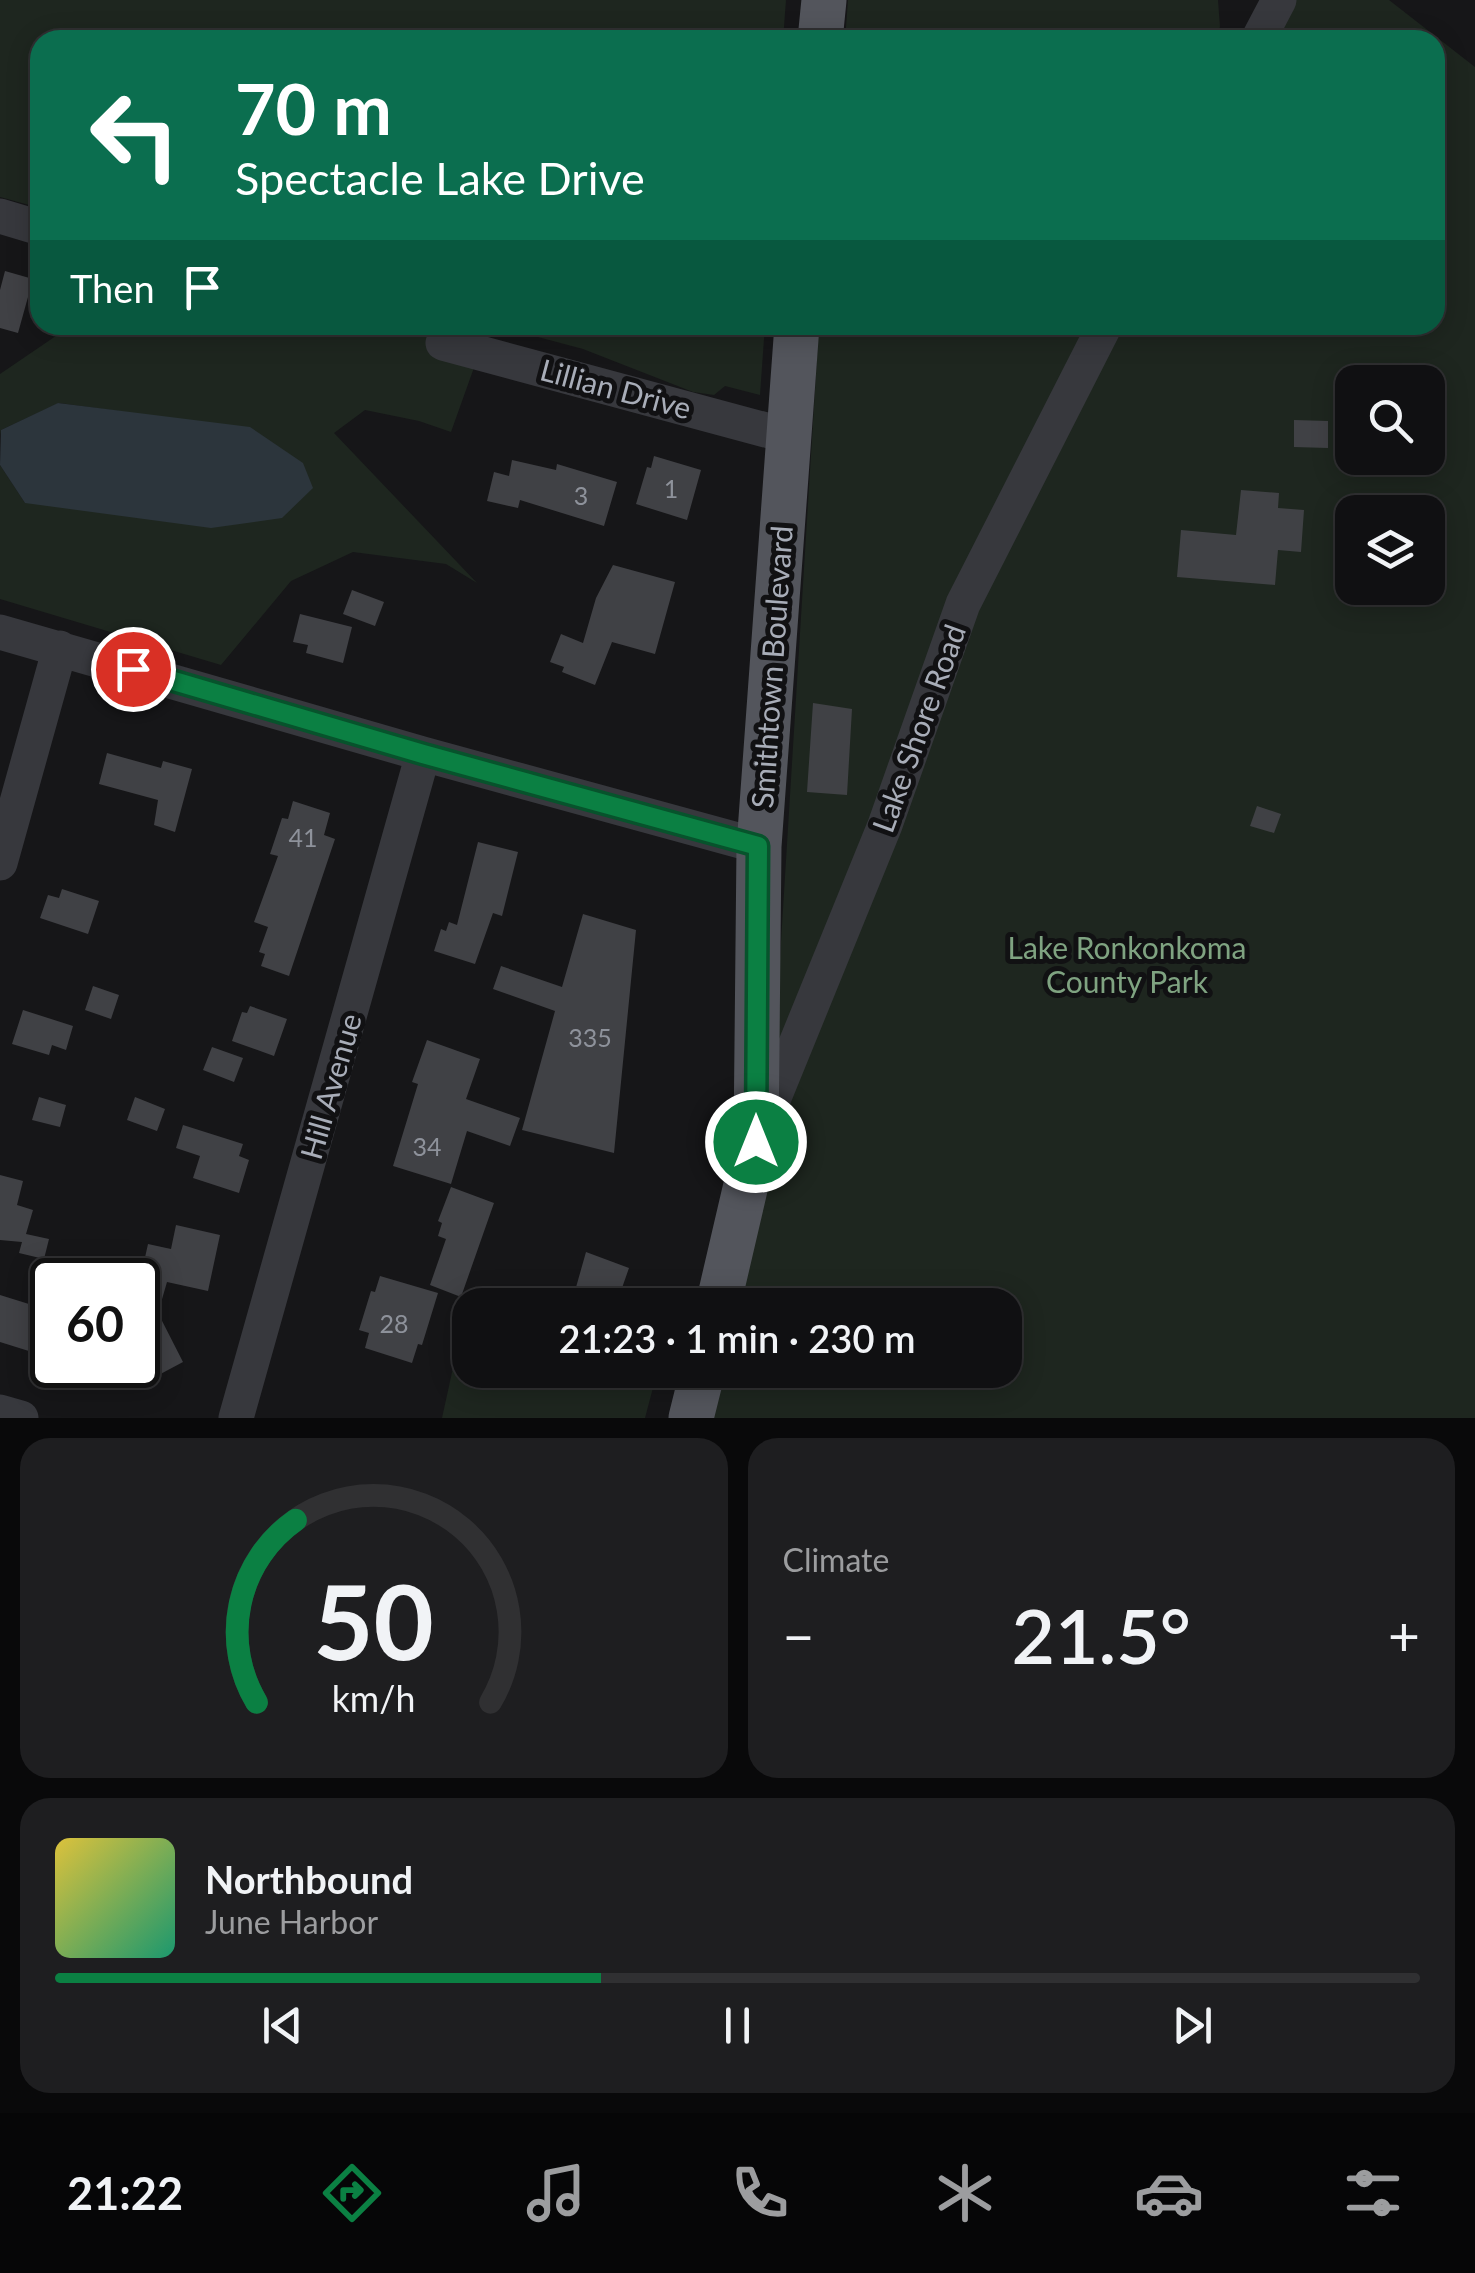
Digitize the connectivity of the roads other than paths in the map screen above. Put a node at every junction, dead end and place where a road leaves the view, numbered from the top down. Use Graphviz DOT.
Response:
graph roads {
  1 [pos="824,0"];
  2 [pos="1279,0"];
  3 [pos="821,30"];
  4 [pos="1263,30"];
  5 [pos="0,216"];
  6 [pos="30,225"];
  7 [pos="796,335"];
  8 [pos="1100,335"];
  9 [pos="443,343"];
  10 [pos="788,436"];
  11 [pos="0,632"];
  12 [pos="60,648"];
  13 [pos="423,754"];
  14 [pos="758,846"];
  15 [pos="0,863"];
  16 [pos="756,1142"];
  17 [pos="722,1288"];
  18 [pos="699,1388"];
  19 [pos="0,1412"];
  20 [pos="22,1418"];
  21 [pos="236,1418"];
  22 [pos="692,1418"];
  1 -- 3 [label="main road"];
  2 -- 4 [label="street"];
  5 -- 6 [label="street"];
  7 -- 10 [label="main road, Smithtown Boulevard"];
  8 -- 16 [label="street, Lake Shore Road"];
  9 -- 10 [label="street, Lillian Drive"];
  10 -- 14 [label="main road, Smithtown Boulevard"];
  11 -- 12 [label="street"];
  12 -- 13 [label="street"];
  12 -- 15 [label="street"];
  13 -- 14 [label="street"];
  13 -- 21 [label="street, Hill Avenue"];
  14 -- 16 [label="main road, Smithtown Boulevard"];
  16 -- 17 [label="main road, Smithtown Boulevard"];
  18 -- 22 [label="main road"];
  19 -- 20 [label="street"];
}
